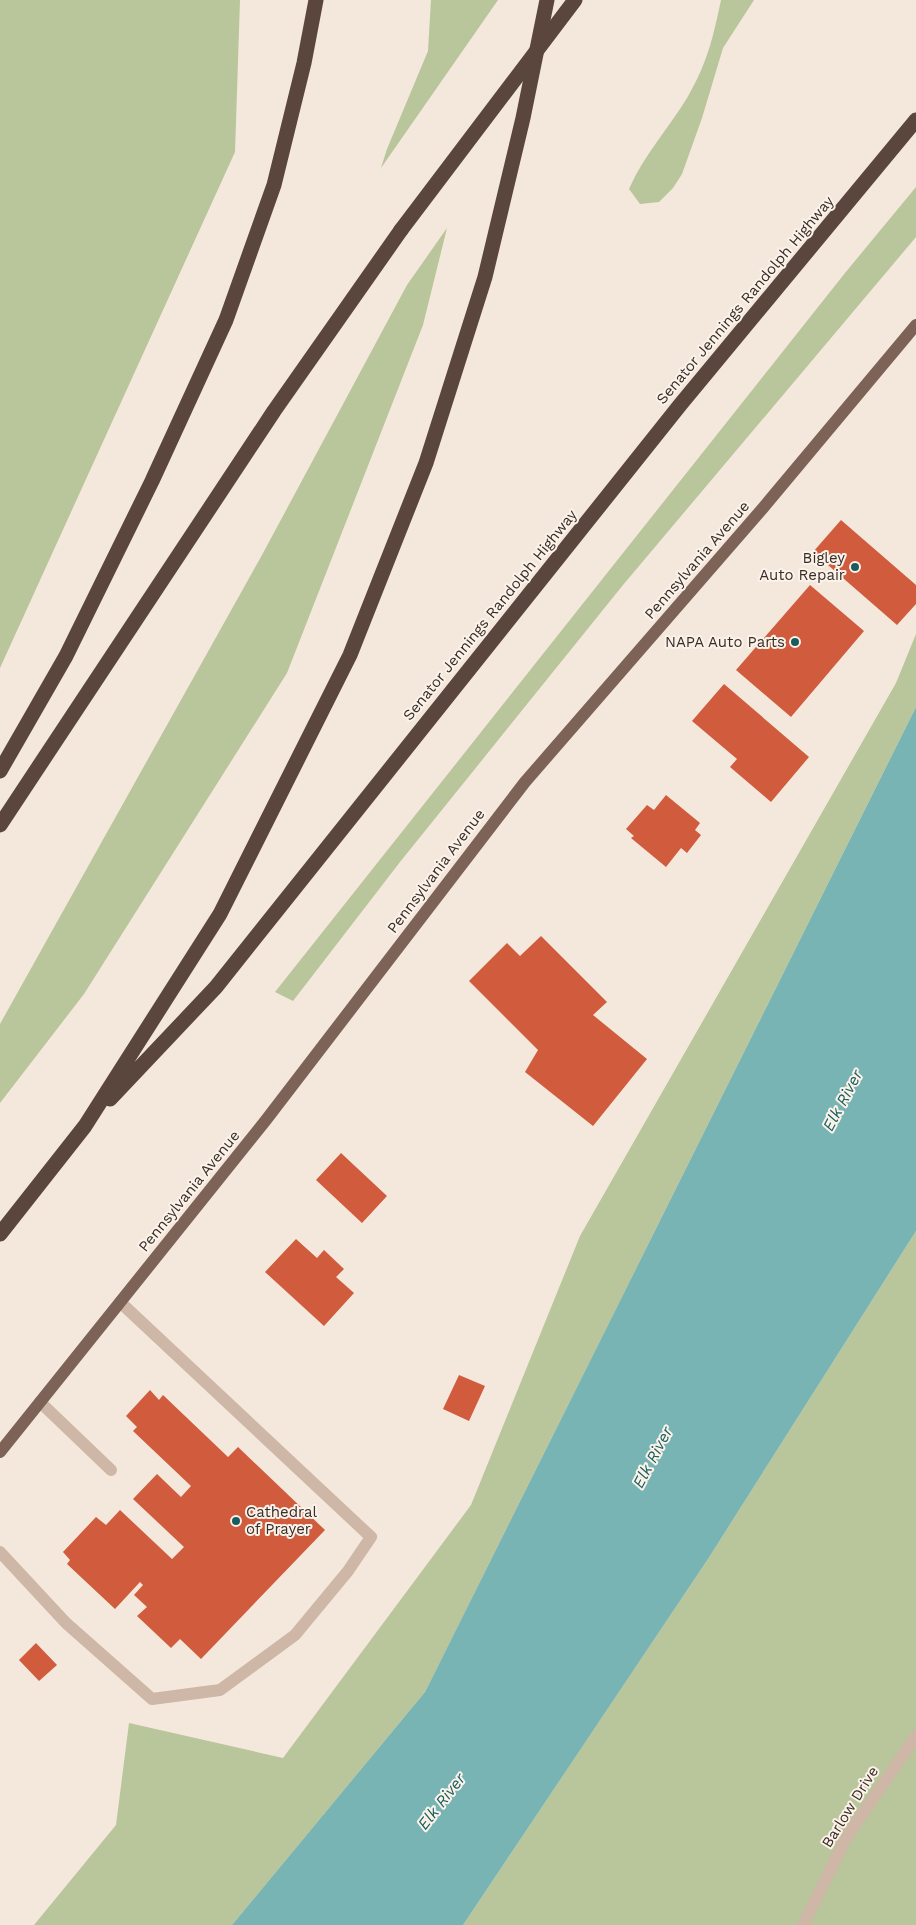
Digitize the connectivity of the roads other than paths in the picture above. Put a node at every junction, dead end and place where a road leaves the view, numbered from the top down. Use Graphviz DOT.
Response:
graph roads {
  1 [pos="316,0"];
  2 [pos="547,0"];
  3 [pos="575,0"];
  4 [pos="916,120"];
  5 [pos="916,324"];
  6 [pos="0,771"];
  7 [pos="0,825"];
  8 [pos="85,1126"];
  9 [pos="0,1234"];
  10 [pos="120,1302"];
  11 [pos="40,1402"];
  12 [pos="0,1452"];
  13 [pos="110,1470"];
  14 [pos="0,1552"];
  15 [pos="916,1736"];
  16 [pos="803,1925"];
  1 -- 6 [label="highway"];
  2 -- 8 [label="highway"];
  3 -- 7 [label="highway, bridge"];
  4 -- 8 [label="highway, Senator Jennings Randolph Highway"];
  5 -- 10 [label="main road, Pennsylvania Avenue"];
  8 -- 9 [label="highway"];
  10 -- 11 [label="main road, Pennsylvania Avenue"];
  10 -- 14 [label="street"];
  11 -- 12 [label="main road, Pennsylvania Avenue"];
  11 -- 13 [label="street"];
  15 -- 16 [label="street, Barlow Drive"];
}
